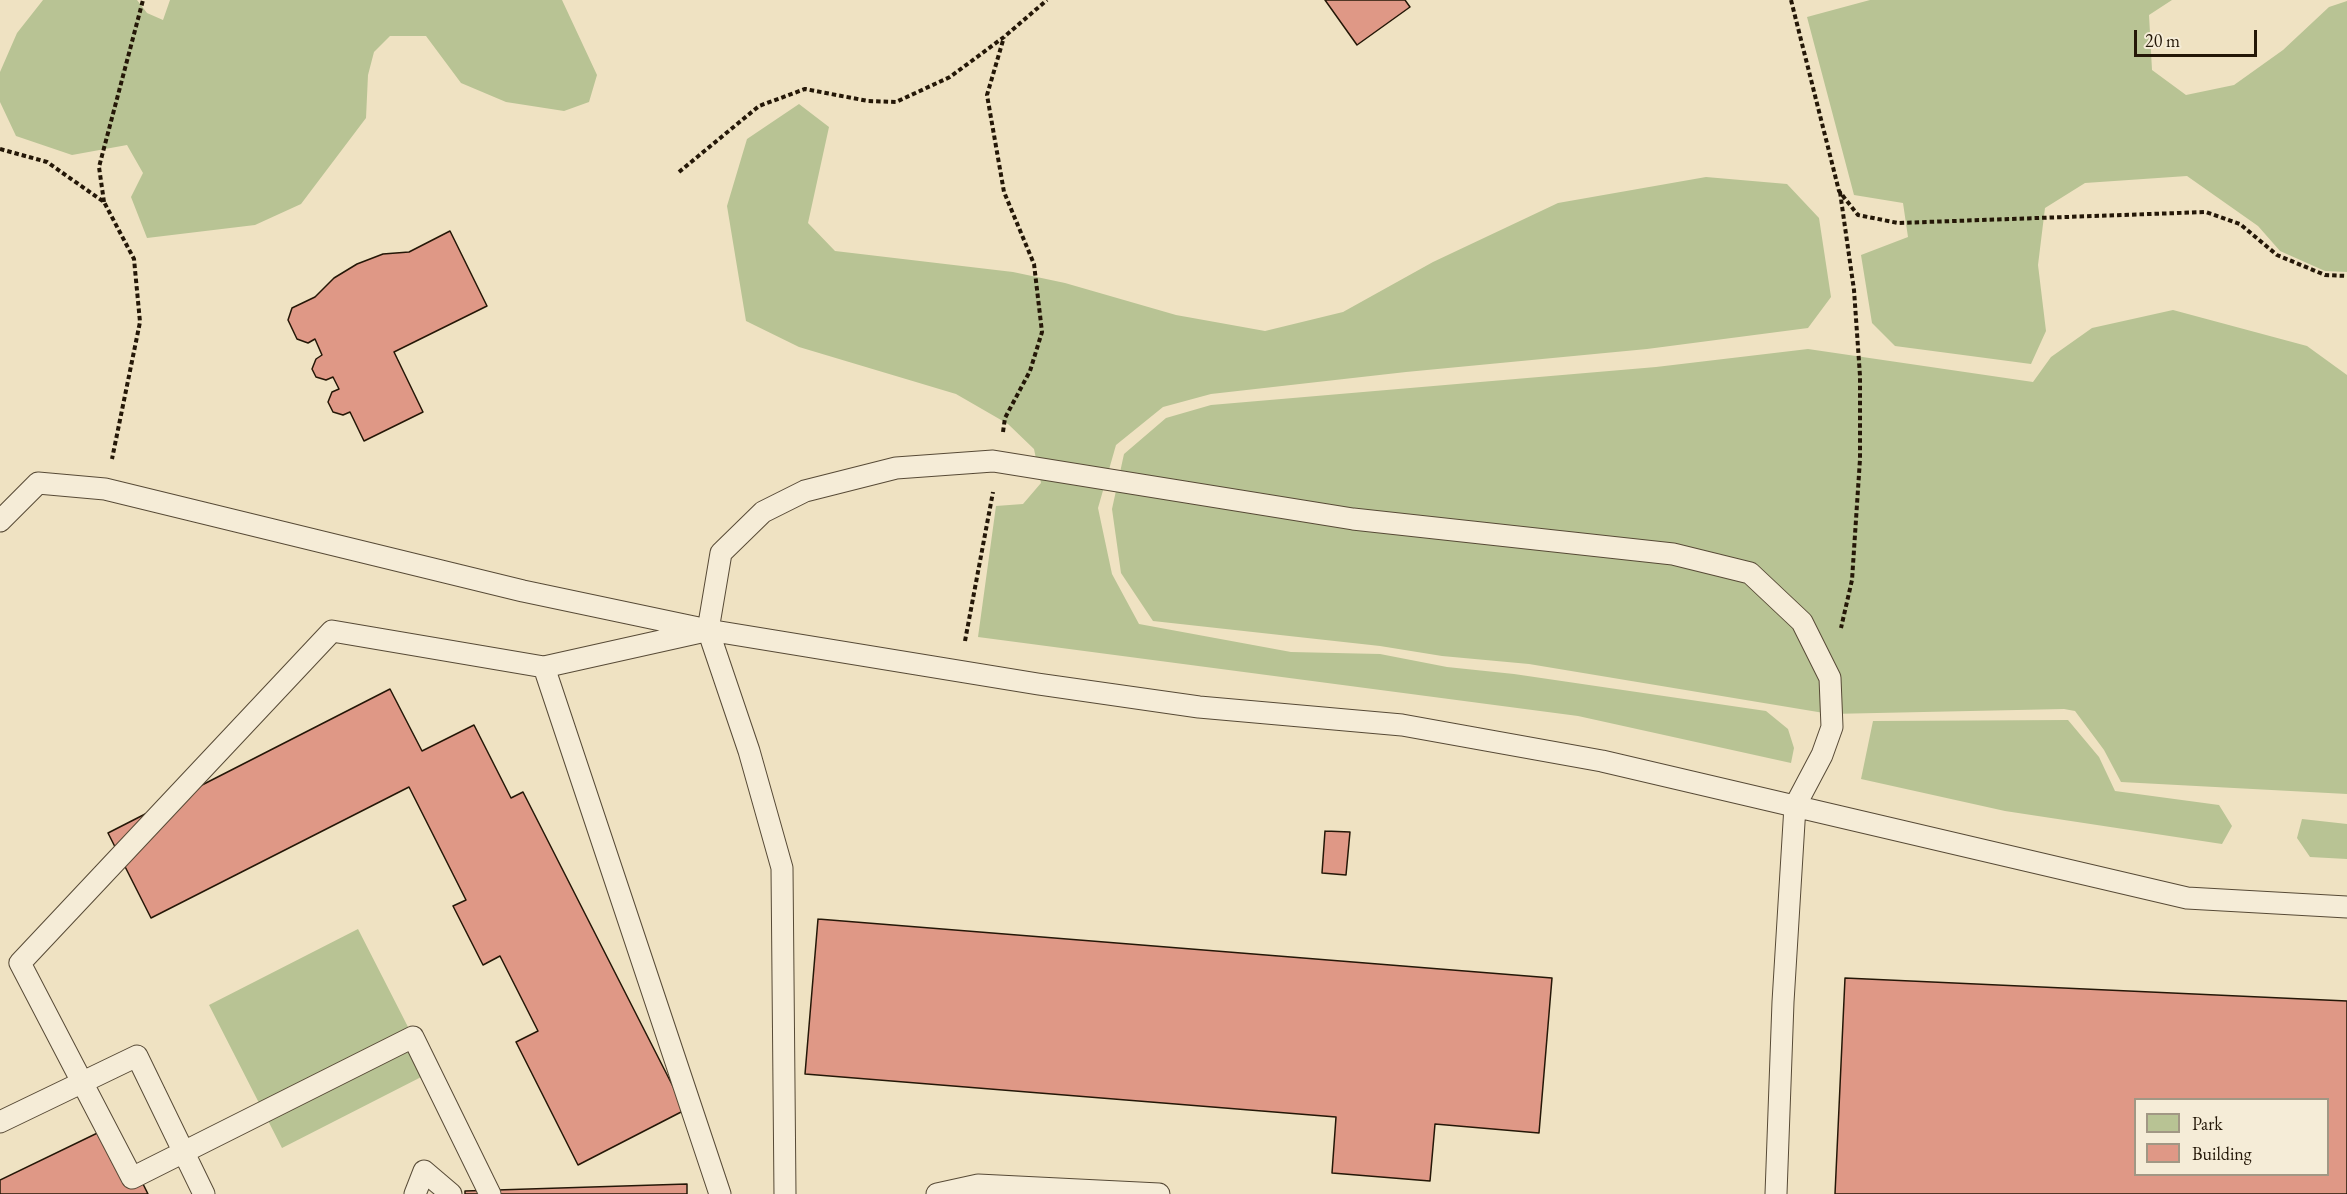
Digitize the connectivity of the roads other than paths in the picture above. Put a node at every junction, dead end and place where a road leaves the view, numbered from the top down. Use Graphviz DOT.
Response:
graph roads {
  1 [pos="0,521"];
  2 [pos="708,630"];
  3 [pos="544,667"];
  4 [pos="1795,806"];
  5 [pos="2347,907"];
  6 [pos="0,1122"];
  7 [pos="204,1194"];
  8 [pos="415,1194"];
  9 [pos="451,1194"];
  10 [pos="490,1194"];
  11 [pos="720,1194"];
  12 [pos="785,1194"];
  13 [pos="937,1194"];
  14 [pos="1159,1194"];
  15 [pos="1776,1194"];
  1 -- 2 [label="lane"];
  2 -- 3 [label="lane"];
  2 -- 4 [label="lane"];
  2 -- 4 [label="lane"];
  2 -- 12 [label="lane"];
  3 -- 10 [label="lane"];
  3 -- 11 [label="lane"];
  4 -- 5 [label="lane"];
  4 -- 15 [label="lane"];
  6 -- 7 [label="lane"];
  8 -- 9 [label="lane"];
  13 -- 14 [label="lane"];
}
